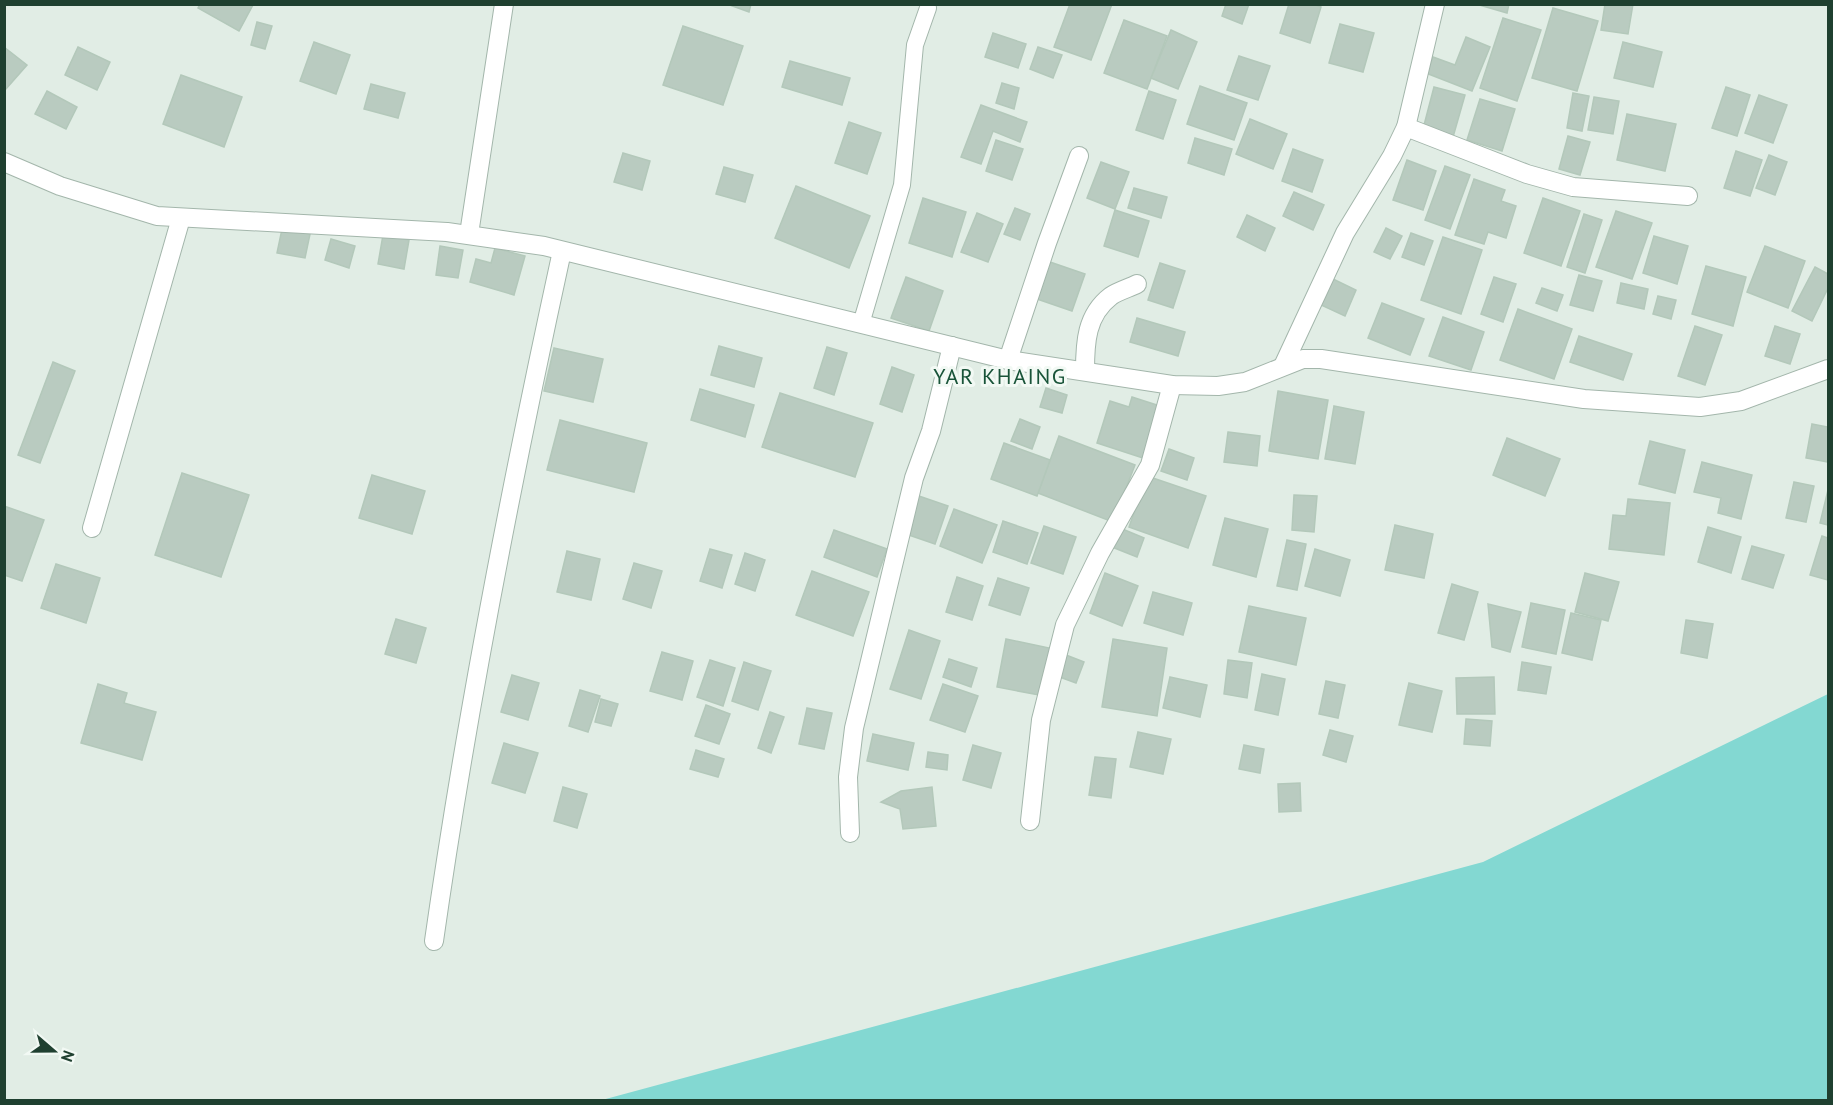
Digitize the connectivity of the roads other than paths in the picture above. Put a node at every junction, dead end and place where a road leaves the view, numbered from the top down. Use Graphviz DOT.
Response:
graph roads {
  1 [pos="504,4"];
  2 [pos="1434,4"];
  3 [pos="928,8"];
  4 [pos="1406,128"];
  5 [pos="1079,156"];
  6 [pos="4,162"];
  7 [pos="1688,196"];
  8 [pos="181,218"];
  9 [pos="469,234"];
  10 [pos="562,251"];
  11 [pos="1137,284"];
  12 [pos="861,324"];
  13 [pos="952,346"];
  14 [pos="1008,360"];
  15 [pos="1283,366"];
  16 [pos="1828,369"];
  17 [pos="1085,371"];
  18 [pos="1172,385"];
  19 [pos="92,528"];
  20 [pos="1030,821"];
  21 [pos="850,833"];
  22 [pos="434,941"];
  1 -- 9 [label="street"];
  2 -- 4 [label="street"];
  3 -- 12 [label="lane"];
  4 -- 7 [label="street"];
  4 -- 15 [label="street"];
  5 -- 14 [label="street"];
  6 -- 8 [label="street"];
  8 -- 9 [label="street"];
  8 -- 19 [label="street"];
  9 -- 10 [label="street"];
  10 -- 12 [label="street"];
  10 -- 22 [label="street"];
  11 -- 17 [label="street"];
  12 -- 13 [label="street"];
  13 -- 14 [label="street"];
  13 -- 21 [label="street"];
  14 -- 17 [label="street"];
  15 -- 16 [label="street"];
  15 -- 18 [label="street"];
  17 -- 18 [label="street"];
  18 -- 20 [label="street"];
}
